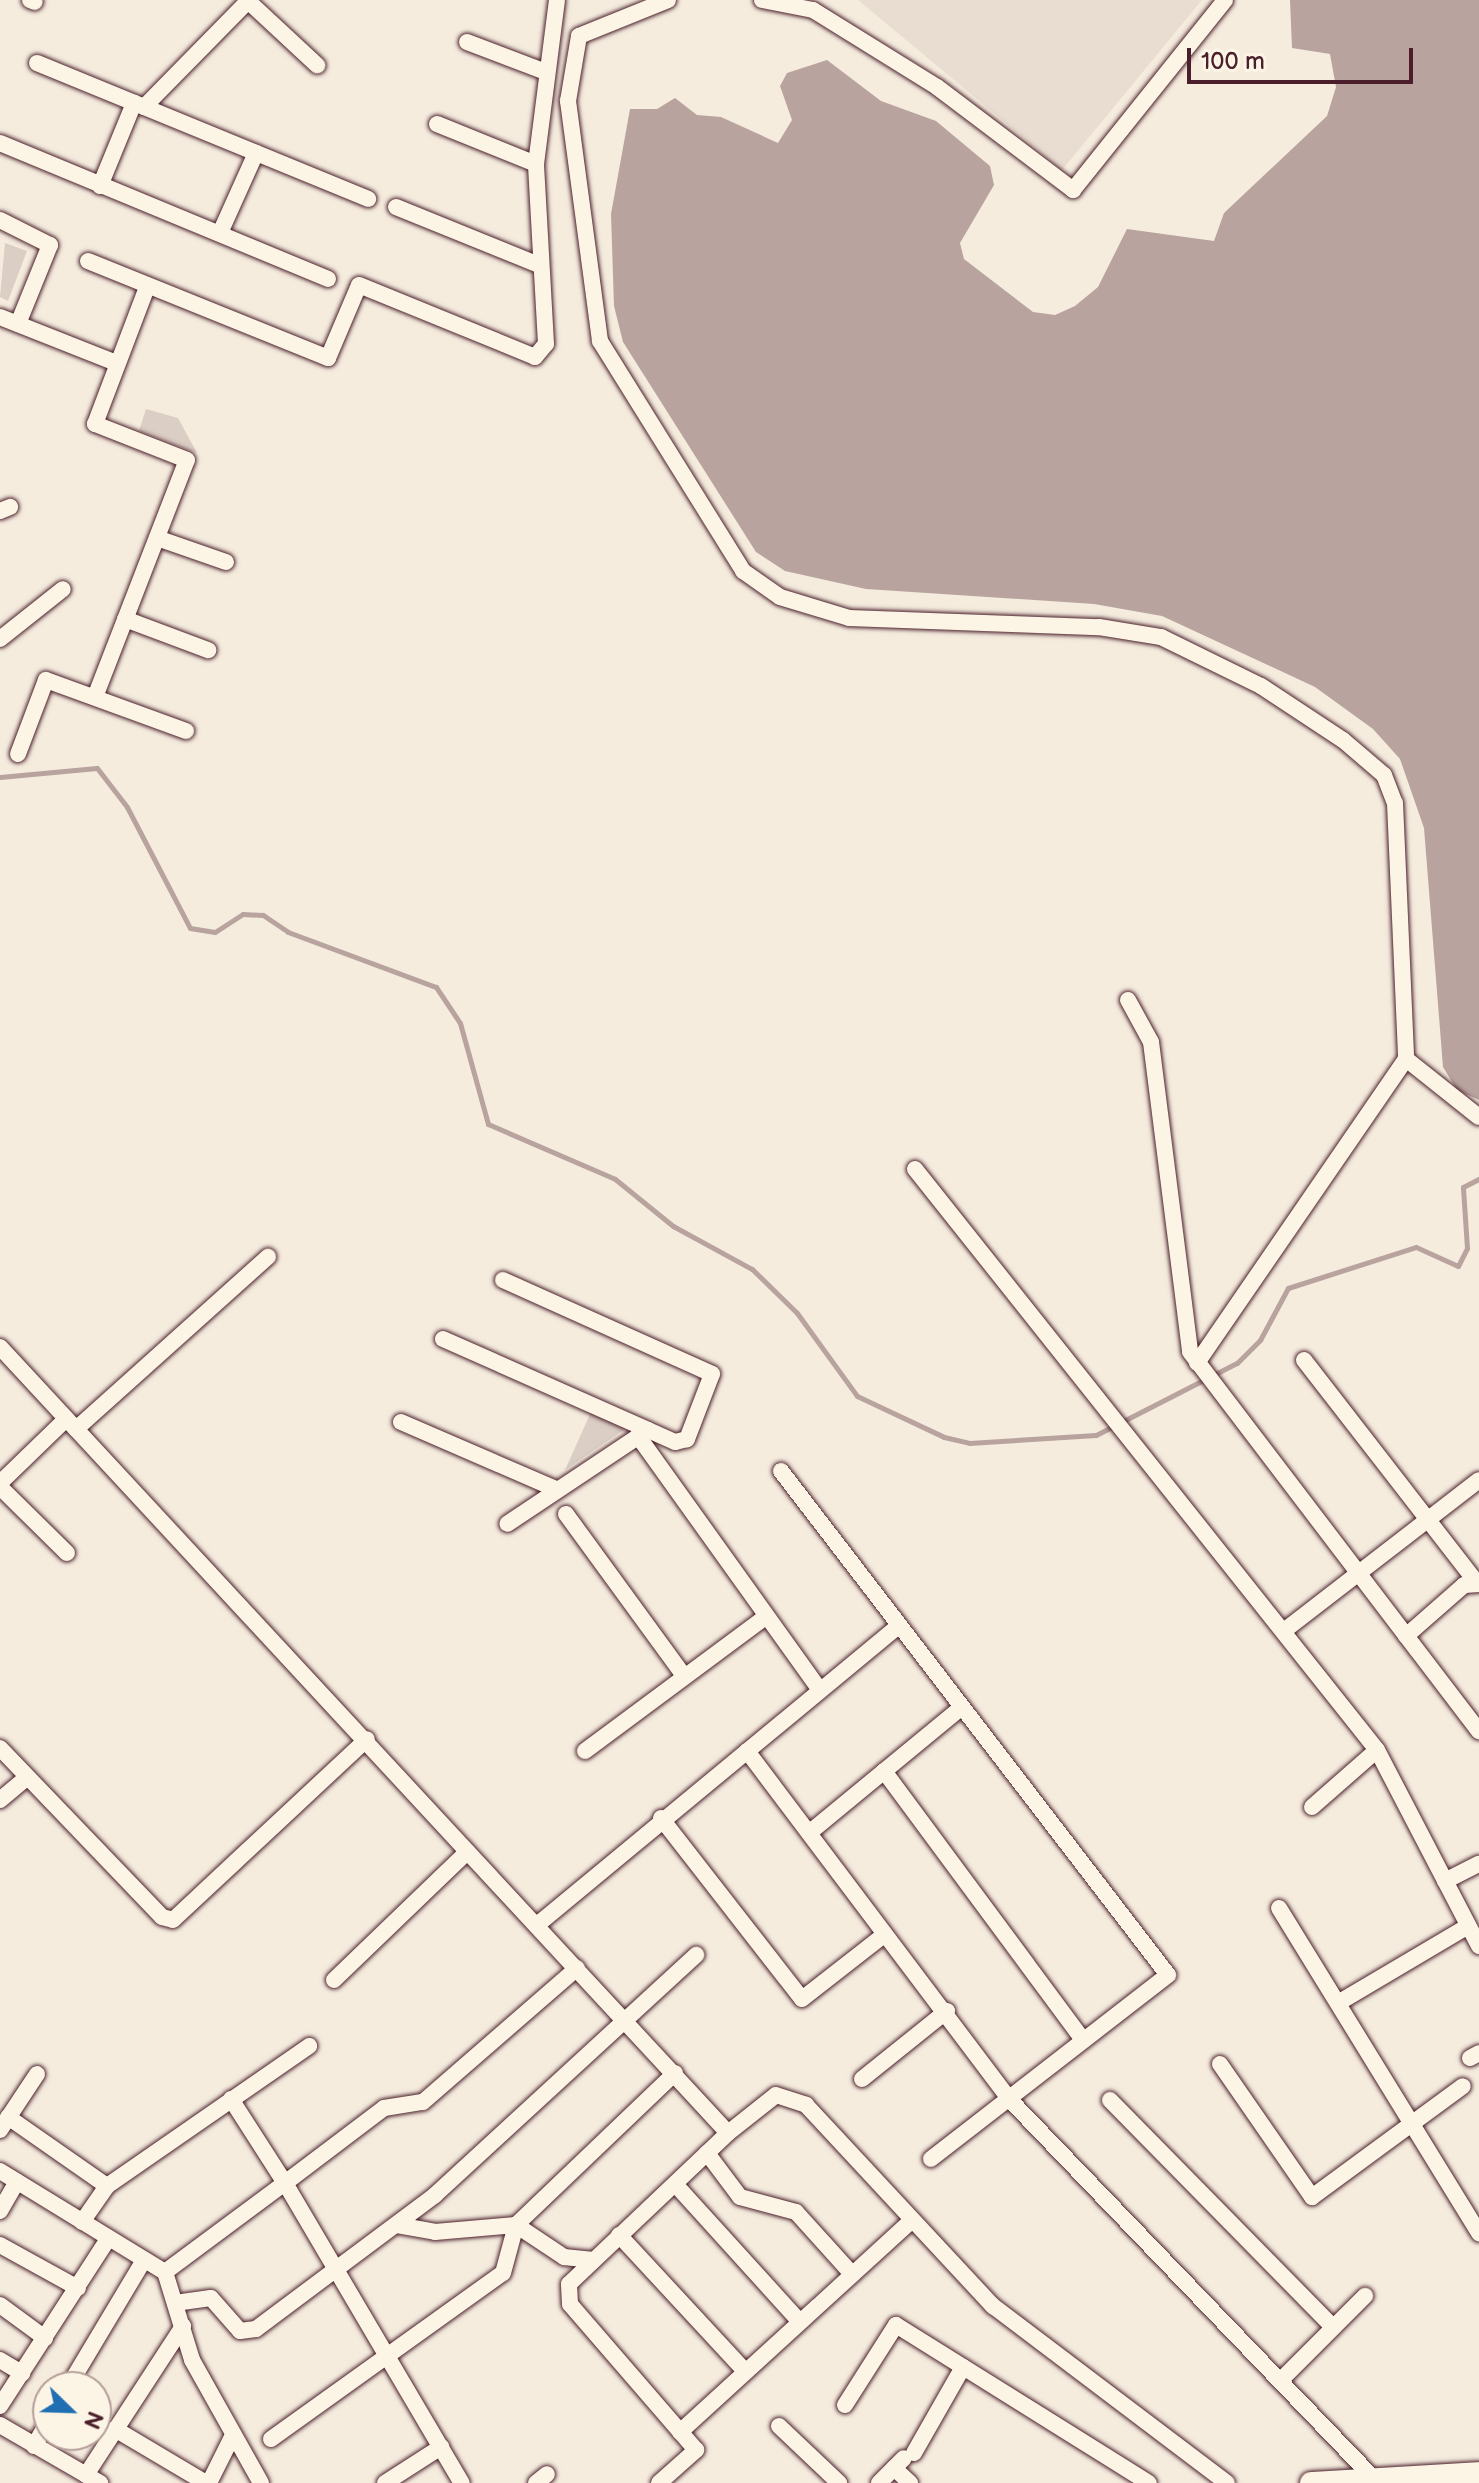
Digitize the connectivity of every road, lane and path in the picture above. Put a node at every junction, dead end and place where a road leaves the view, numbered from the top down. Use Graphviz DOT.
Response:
graph roads {
  1 [pos="248,0"];
  2 [pos="557,0"];
  3 [pos="668,0"];
  4 [pos="762,0"];
  5 [pos="1225,0"];
  6 [pos="467,42"];
  7 [pos="37,63"];
  8 [pos="317,65"];
  9 [pos="546,72"];
  10 [pos="139,105"];
  11 [pos="437,124"];
  12 [pos="0,143"];
  13 [pos="256,153"];
  14 [pos="536,164"];
  15 [pos="100,186"];
  16 [pos="368,199"];
  17 [pos="396,207"];
  18 [pos="0,220"];
  19 [pos="220,233"];
  20 [pos="88,261"];
  21 [pos="539,265"];
  22 [pos="328,279"];
  23 [pos="147,287"];
  24 [pos="0,317"];
  25 [pos="18,324"];
  26 [pos="116,363"];
  27 [pos="157,538"];
  28 [pos="226,562"];
  29 [pos="63,589"];
  30 [pos="125,619"];
  31 [pos="0,639"];
  32 [pos="208,650"];
  33 [pos="95,697"];
  34 [pos="186,731"];
  35 [pos="18,754"];
  36 [pos="1128,1000"];
  37 [pos="1406,1059"];
  38 [pos="1479,1117"];
  39 [pos="915,1169"];
  40 [pos="268,1257"];
  41 [pos="503,1280"];
  42 [pos="443,1339"];
  43 [pos="0,1347"];
  44 [pos="1304,1360"];
  45 [pos="1197,1363"];
  46 [pos="401,1422"];
  47 [pos="71,1424"];
  48 [pos="643,1433"];
  49 [pos="781,1471"];
  50 [pos="1479,1480"];
  51 [pos="0,1485"];
  52 [pos="556,1489"];
  53 [pos="566,1514"];
  54 [pos="1430,1520"];
  55 [pos="507,1524"];
  56 [pos="67,1553"];
  57 [pos="1357,1575"];
  58 [pos="1477,1581"];
  59 [pos="763,1619"];
  60 [pos="899,1626"];
  61 [pos="1285,1630"];
  62 [pos="1406,1636"];
  63 [pos="684,1676"];
  64 [pos="820,1690"];
  65 [pos="962,1707"];
  66 [pos="1479,1731"];
  67 [pos="367,1739"];
  68 [pos="0,1748"];
  69 [pos="1377,1750"];
  70 [pos="585,1751"];
  71 [pos="747,1751"];
  72 [pos="884,1771"];
  73 [pos="27,1777"];
  74 [pos="0,1800"];
  75 [pos="1312,1807"];
  76 [pos="661,1818"];
  77 [pos="809,1833"];
  78 [pos="467,1852"];
  79 [pos="1479,1864"];
  80 [pos="1445,1881"];
  81 [pos="1279,1908"];
  82 [pos="537,1925"];
  83 [pos="1468,1926"];
  84 [pos="884,1935"];
  85 [pos="1479,1946"];
  86 [pos="696,1955"];
  87 [pos="577,1968"];
  88 [pos="334,1980"];
  89 [pos="1338,2003"];
  90 [pos="947,2011"];
  91 [pos="627,2022"];
  92 [pos="1083,2040"];
  93 [pos="309,2046"];
  94 [pos="1220,2064"];
  95 [pos="675,2073"];
  96 [pos="37,2074"];
  97 [pos="862,2079"];
  98 [pos="1463,2086"];
  99 [pos="231,2099"];
  100 [pos="1110,2100"];
  101 [pos="1011,2101"];
  102 [pos="1410,2123"];
  103 [pos="4,2124"];
  104 [pos="728,2133"];
  105 [pos="707,2153"];
  106 [pos="931,2159"];
  107 [pos="0,2171"];
  108 [pos="17,2182"];
  109 [pos="285,2183"];
  110 [pos="675,2184"];
  111 [pos="107,2186"];
  112 [pos="0,2211"];
  113 [pos="912,2220"];
  114 [pos="82,2222"];
  115 [pos="397,2225"];
  116 [pos="516,2225"];
  117 [pos="1479,2233"];
  118 [pos="619,2235"];
  119 [pos="108,2239"];
  120 [pos="0,2245"];
  121 [pos="144,2260"];
  122 [pos="591,2260"];
  123 [pos="336,2271"];
  124 [pos="165,2272"];
  125 [pos="852,2274"];
  126 [pos="78,2288"];
  127 [pos="1365,2296"];
  128 [pos="175,2303"];
  129 [pos="0,2305"];
  130 [pos="800,2322"];
  131 [pos="183,2326"];
  132 [pos="1333,2327"];
  133 [pos="45,2338"];
  134 [pos="390,2357"];
  135 [pos="0,2360"];
  136 [pos="963,2367"];
  137 [pos="78,2371"];
  138 [pos="745,2371"];
  139 [pos="22,2373"];
  140 [pos="1281,2380"];
  141 [pos="845,2405"];
  142 [pos="0,2406"];
  143 [pos="0,2425"];
  144 [pos="779,2426"];
  145 [pos="115,2429"];
  146 [pos="680,2432"];
  147 [pos="232,2437"];
  148 [pos="271,2439"];
  149 [pos="32,2445"];
  150 [pos="441,2447"];
  151 [pos="43,2451"];
  152 [pos="904,2460"];
  153 [pos="1479,2473"];
  154 [pos="93,2479"];
  155 [pos="1376,2479"];
  156 [pos="207,2483"];
  157 [pos="261,2483"];
  158 [pos="385,2483"];
  159 [pos="462,2483"];
  160 [pos="659,2483"];
  161 [pos="839,2483"];
  162 [pos="879,2483"];
  163 [pos="910,2483"];
  164 [pos="1149,2483"];
  165 [pos="1227,2483"];
  166 [pos="1311,2483"];
  1 -- 8 [label="street"];
  1 -- 10 [label="street"];
  2 -- 9 [label="street"];
  3 -- 37 [label="street"];
  4 -- 5 [label="street"];
  6 -- 9 [label="street"];
  7 -- 10 [label="street"];
  9 -- 14 [label="street"];
  10 -- 13 [label="street"];
  10 -- 15 [label="street"];
  11 -- 14 [label="street"];
  12 -- 15 [label="street"];
  13 -- 16 [label="street"];
  13 -- 19 [label="street"];
  14 -- 21 [label="street"];
  15 -- 19 [label="street"];
  17 -- 21 [label="street"];
  18 -- 25 [label="street"];
  19 -- 22 [label="street"];
  20 -- 23 [label="street"];
  21 -- 23 [label="street"];
  23 -- 26 [label="street"];
  24 -- 25 [label="street"];
  25 -- 26 [label="street"];
  26 -- 27 [label="street"];
  27 -- 28 [label="street"];
  27 -- 30 [label="street"];
  29 -- 31 [label="street"];
  30 -- 32 [label="street"];
  30 -- 33 [label="street"];
  33 -- 34 [label="street"];
  33 -- 35 [label="street"];
  36 -- 45 [label="street"];
  37 -- 38 [label="street"];
  37 -- 45 [label="street"];
  39 -- 61 [label="street"];
  40 -- 47 [label="street"];
  41 -- 48 [label="street"];
  42 -- 48 [label="street"];
  43 -- 47 [label="street"];
  44 -- 54 [label="street"];
  45 -- 57 [label="street"];
  46 -- 52 [label="street"];
  47 -- 51 [label="street"];
  47 -- 67 [label="street"];
  48 -- 52 [label="street"];
  48 -- 59 [label="street"];
  49 -- 60 [label="street"];
  50 -- 54 [label="street"];
  51 -- 56 [label="street"];
  52 -- 55 [label="street"];
  53 -- 63 [label="street"];
  54 -- 57 [label="street"];
  54 -- 58 [label="street"];
  57 -- 61 [label="street"];
  57 -- 62 [label="street"];
  58 -- 62 [label="street"];
  59 -- 63 [label="street"];
  59 -- 64 [label="street"];
  60 -- 64 [label="street"];
  60 -- 65 [label="street"];
  61 -- 69 [label="street"];
  62 -- 66 [label="street"];
  63 -- 70 [label="street"];
  64 -- 71 [label="street"];
  65 -- 72 [label="street"];
  65 -- 92 [label="street"];
  67 -- 73 [label="street"];
  67 -- 78 [label="street"];
  68 -- 73 [label="street"];
  69 -- 75 [label="street"];
  69 -- 80 [label="street"];
  71 -- 76 [label="street"];
  71 -- 77 [label="street"];
  72 -- 77 [label="street"];
  72 -- 92 [label="street"];
  73 -- 74 [label="street"];
  76 -- 82 [label="street"];
  76 -- 84 [label="street"];
  77 -- 84 [label="street"];
  78 -- 82 [label="street"];
  78 -- 88 [label="street"];
  79 -- 80 [label="street"];
  80 -- 83 [label="street"];
  81 -- 89 [label="street"];
  82 -- 87 [label="street"];
  83 -- 85 [label="street"];
  83 -- 89 [label="street"];
  84 -- 90 [label="street"];
  86 -- 91 [label="street"];
  87 -- 91 [label="street"];
  87 -- 109 [label="street"];
  89 -- 102 [label="street"];
  90 -- 97 [label="street"];
  90 -- 101 [label="street"];
  91 -- 95 [label="street"];
  91 -- 115 [label="street"];
  92 -- 101 [label="street"];
  93 -- 99 [label="street"];
  94 -- 102 [label="street"];
  95 -- 104 [label="street"];
  95 -- 116 [label="street"];
  96 -- 103 [label="street"];
  98 -- 102 [label="street"];
  99 -- 109 [label="street"];
  99 -- 111 [label="street"];
  100 -- 132 [label="street"];
  101 -- 106 [label="street"];
  101 -- 140 [label="street"];
  102 -- 117 [label="street"];
  103 -- 111 [label="street"];
  104 -- 105 [label="street"];
  104 -- 113 [label="street"];
  105 -- 110 [label="street"];
  105 -- 125 [label="street"];
  107 -- 108 [label="street"];
  108 -- 112 [label="street"];
  108 -- 114 [label="street"];
  109 -- 123 [label="street"];
  109 -- 124 [label="street"];
  110 -- 118 [label="street"];
  110 -- 130 [label="street"];
  111 -- 114 [label="street"];
  113 -- 125 [label="street"];
  113 -- 165 [label="street"];
  114 -- 119 [label="street"];
  115 -- 116 [label="street"];
  115 -- 123 [label="street"];
  116 -- 122 [label="street"];
  116 -- 134 [label="street"];
  118 -- 122 [label="street"];
  118 -- 138 [label="street"];
  119 -- 121 [label="street"];
  119 -- 126 [label="street"];
  120 -- 126 [label="street"];
  121 -- 124 [label="street"];
  121 -- 137 [label="street"];
  122 -- 146 [label="street"];
  123 -- 128 [label="street"];
  123 -- 134 [label="street"];
  124 -- 128 [label="street"];
  125 -- 130 [label="street"];
  126 -- 133 [label="street"];
  127 -- 132 [label="street"];
  128 -- 131 [label="street"];
  129 -- 133 [label="street"];
  130 -- 138 [label="street"];
  131 -- 145 [label="street"];
  131 -- 147 [label="street"];
  132 -- 140 [label="street"];
  133 -- 139 [label="street"];
  134 -- 148 [label="street"];
  134 -- 150 [label="street"];
  135 -- 139 [label="street"];
  136 -- 141 [label="street"];
  136 -- 152 [label="street"];
  136 -- 164 [label="street"];
  138 -- 146 [label="street"];
  139 -- 142 [label="street"];
  140 -- 155 [label="street"];
  143 -- 149 [label="street"];
  144 -- 161 [label="street"];
  145 -- 154 [label="street"];
  145 -- 156 [label="street"];
  146 -- 160 [label="street"];
  147 -- 156 [label="street"];
  147 -- 157 [label="street"];
  150 -- 158 [label="street"];
  150 -- 159 [label="street"];
  151 -- 154 [label="street"];
  152 -- 162 [label="street"];
  152 -- 163 [label="street"];
  153 -- 155 [label="main road"];
  155 -- 166 [label="main road"];
}
